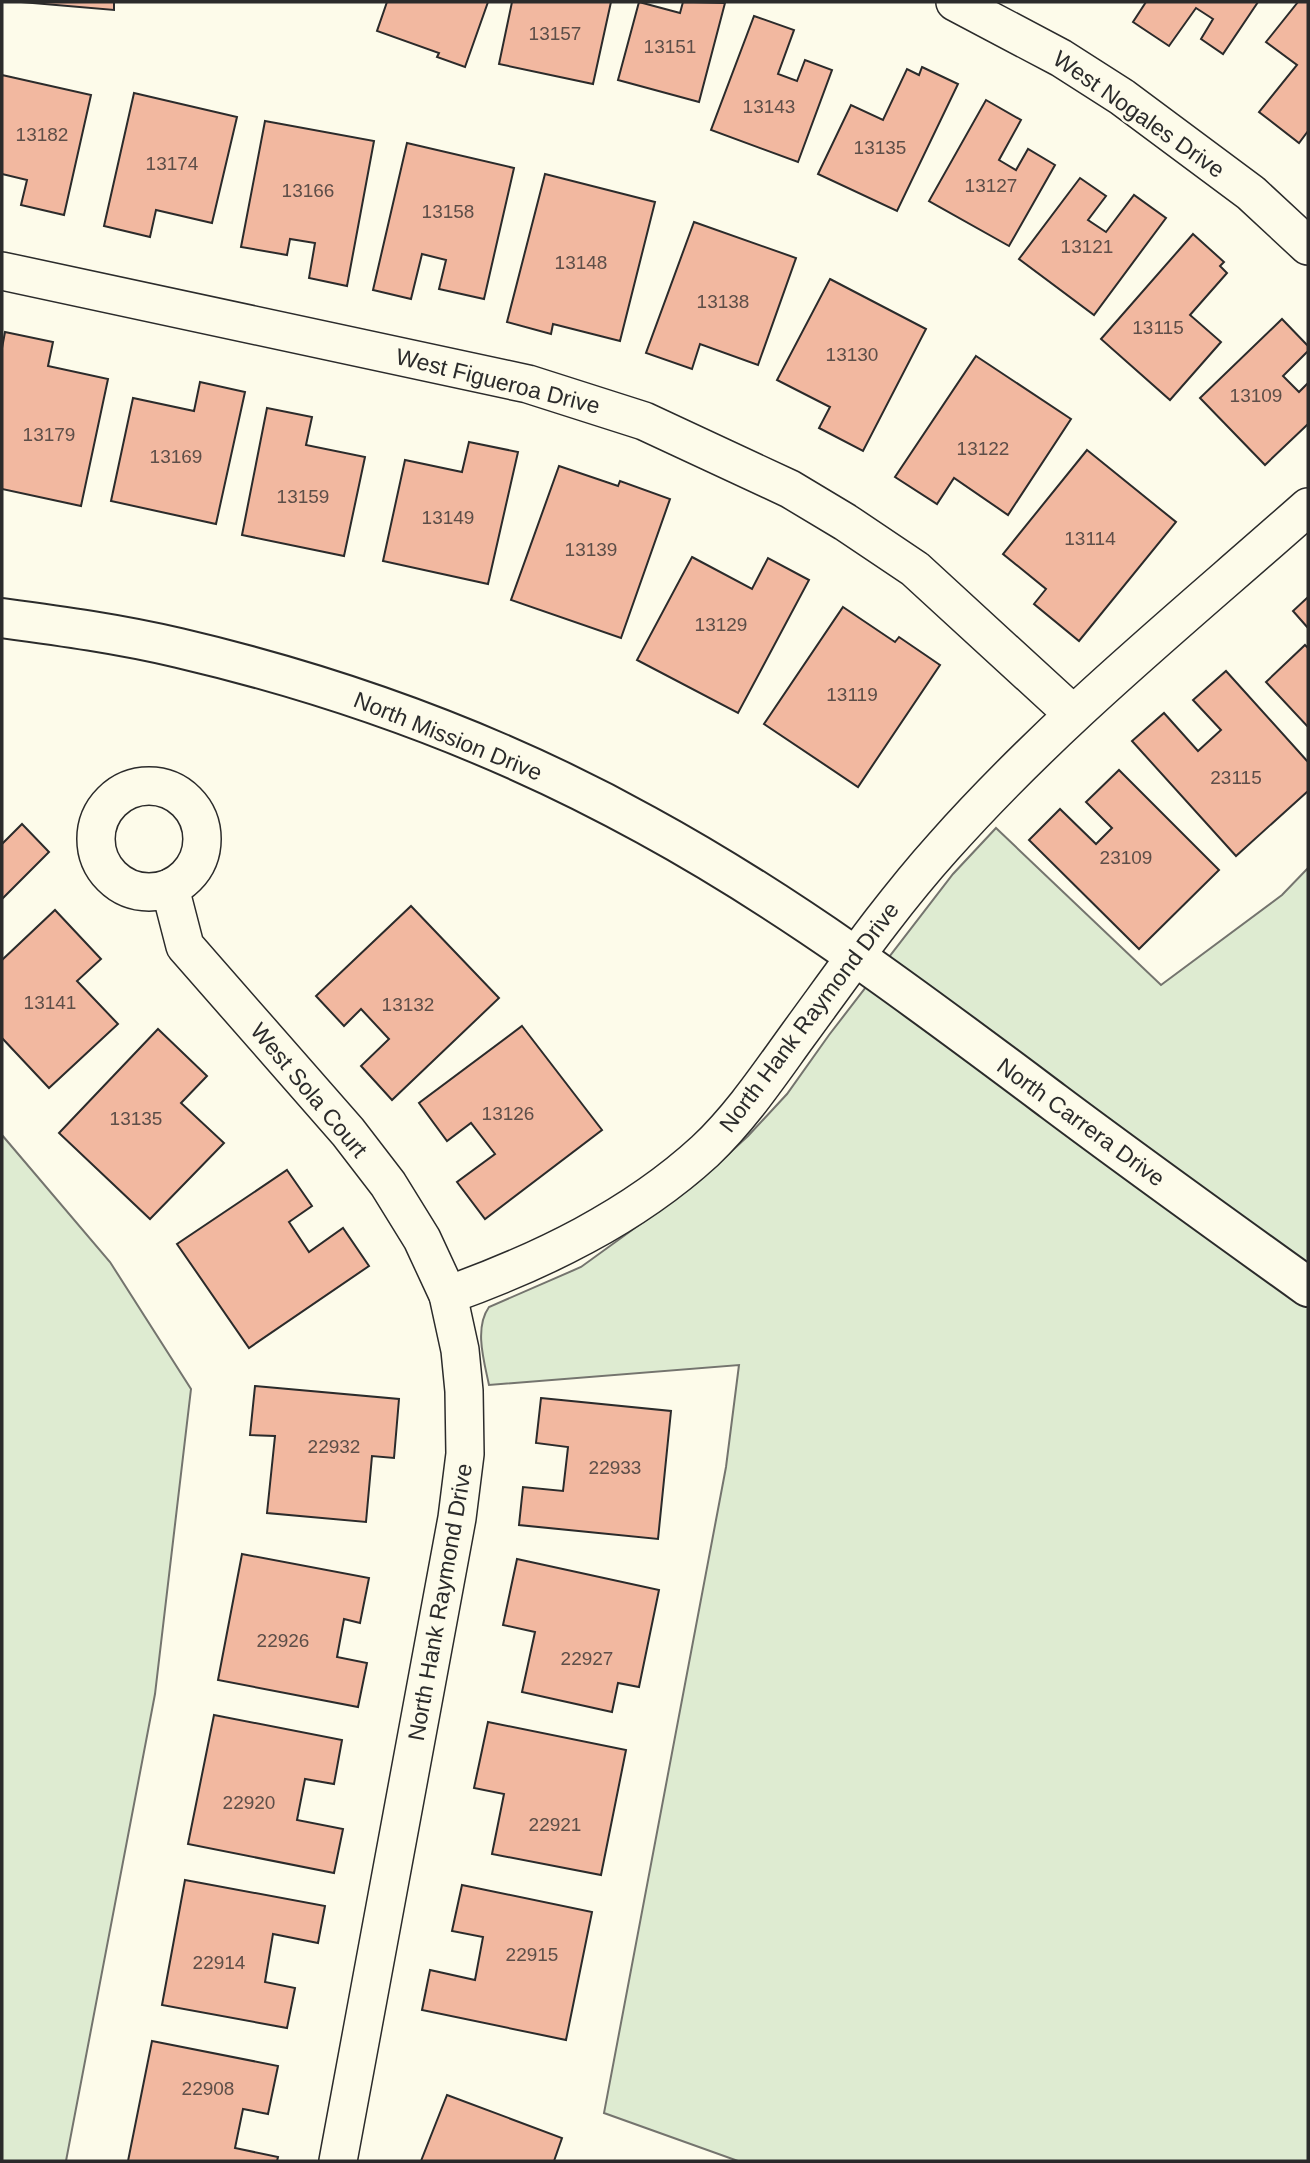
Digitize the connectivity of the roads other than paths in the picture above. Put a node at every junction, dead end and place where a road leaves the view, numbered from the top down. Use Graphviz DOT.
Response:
graph roads {
  1 [pos="955,2"];
  2 [pos="1308,246"];
  3 [pos="2,271"];
  4 [pos="1308,507"];
  5 [pos="2,618"];
  6 [pos="1073,714"];
  7 [pos="170,888"];
  8 [pos="855,954"];
  9 [pos="1308,1287"];
  10 [pos="448,1295"];
  11 [pos="338,2161"];
  1 -- 2 [label="street, West Nogales Drive"];
  3 -- 6 [label="street, West Figueroa Drive"];
  4 -- 6 [label="street, North Hank Raymond Drive"];
  5 -- 8 [label="street, North Mission Drive"];
  6 -- 8 [label="street, North Hank Raymond Drive"];
  7 -- 10 [label="street, West Sola Court"];
  8 -- 9 [label="street, North Carrera Drive"];
  8 -- 10 [label="street, North Hank Raymond Drive"];
  10 -- 11 [label="street, North Hank Raymond Drive"];
}
